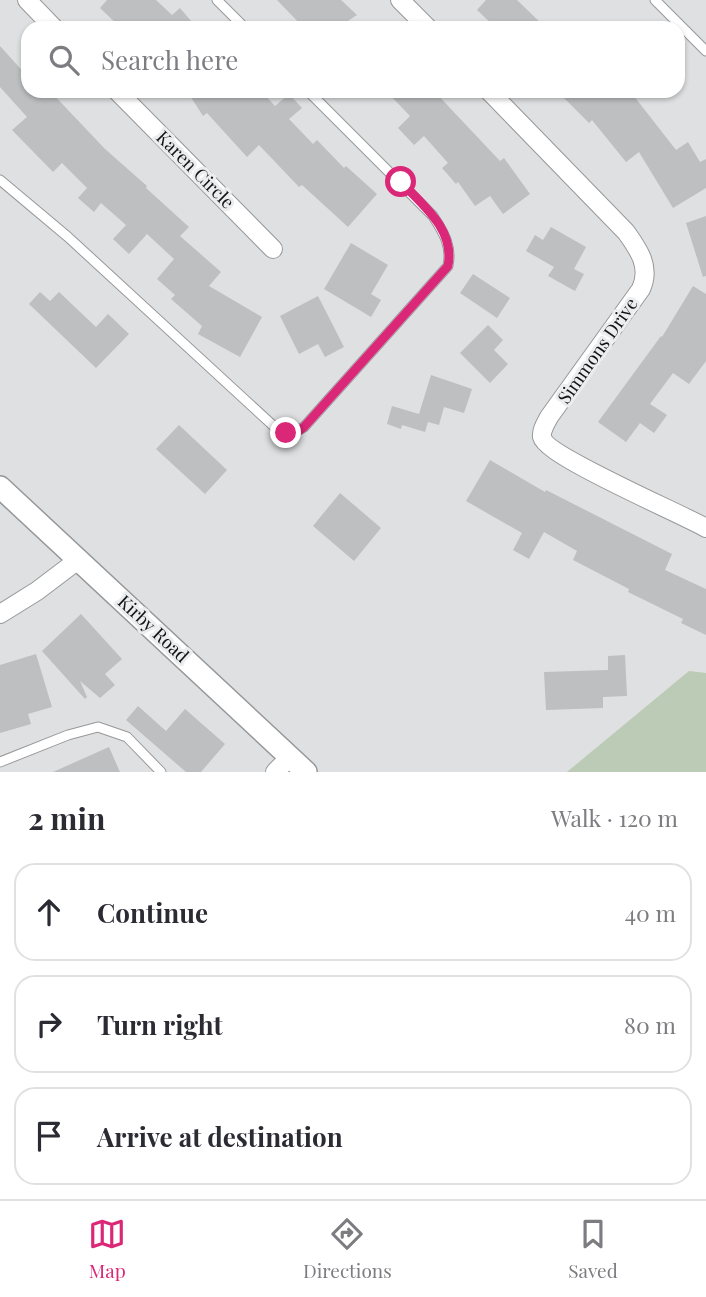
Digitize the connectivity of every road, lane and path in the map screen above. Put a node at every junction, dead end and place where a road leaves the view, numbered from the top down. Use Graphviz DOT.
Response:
graph roads {
  1 [pos="27,0"];
  2 [pos="217,0"];
  3 [pos="400,0"];
  4 [pos="655,0"];
  5 [pos="47,21"];
  6 [pos="237,21"];
  7 [pos="421,21"];
  8 [pos="676,21"];
  9 [pos="685,30"];
  10 [pos="706,51"];
  11 [pos="124,98"];
  12 [pos="315,98"];
  13 [pos="496,98"];
  14 [pos="0,180"];
  15 [pos="273,249"];
  16 [pos="0,487"];
  17 [pos="706,528"];
  18 [pos="78,559"];
  19 [pos="0,614"];
  20 [pos="0,762"];
  21 [pos="290,767"];
  22 [pos="161,772"];
  1 -- 5 [label="street"];
  2 -- 6 [label="lane"];
  3 -- 7 [label="street"];
  4 -- 8 [label="lane"];
  9 -- 10 [label="lane"];
  11 -- 15 [label="street, Karen Circle"];
  12 -- 14 [label="lane"];
  13 -- 17 [label="street, Simmons Drive"];
  16 -- 18 [label="street, Kirby Road"];
  18 -- 19 [label="street"];
  18 -- 21 [label="street, Kirby Road"];
  20 -- 22 [label="lane"];
}
